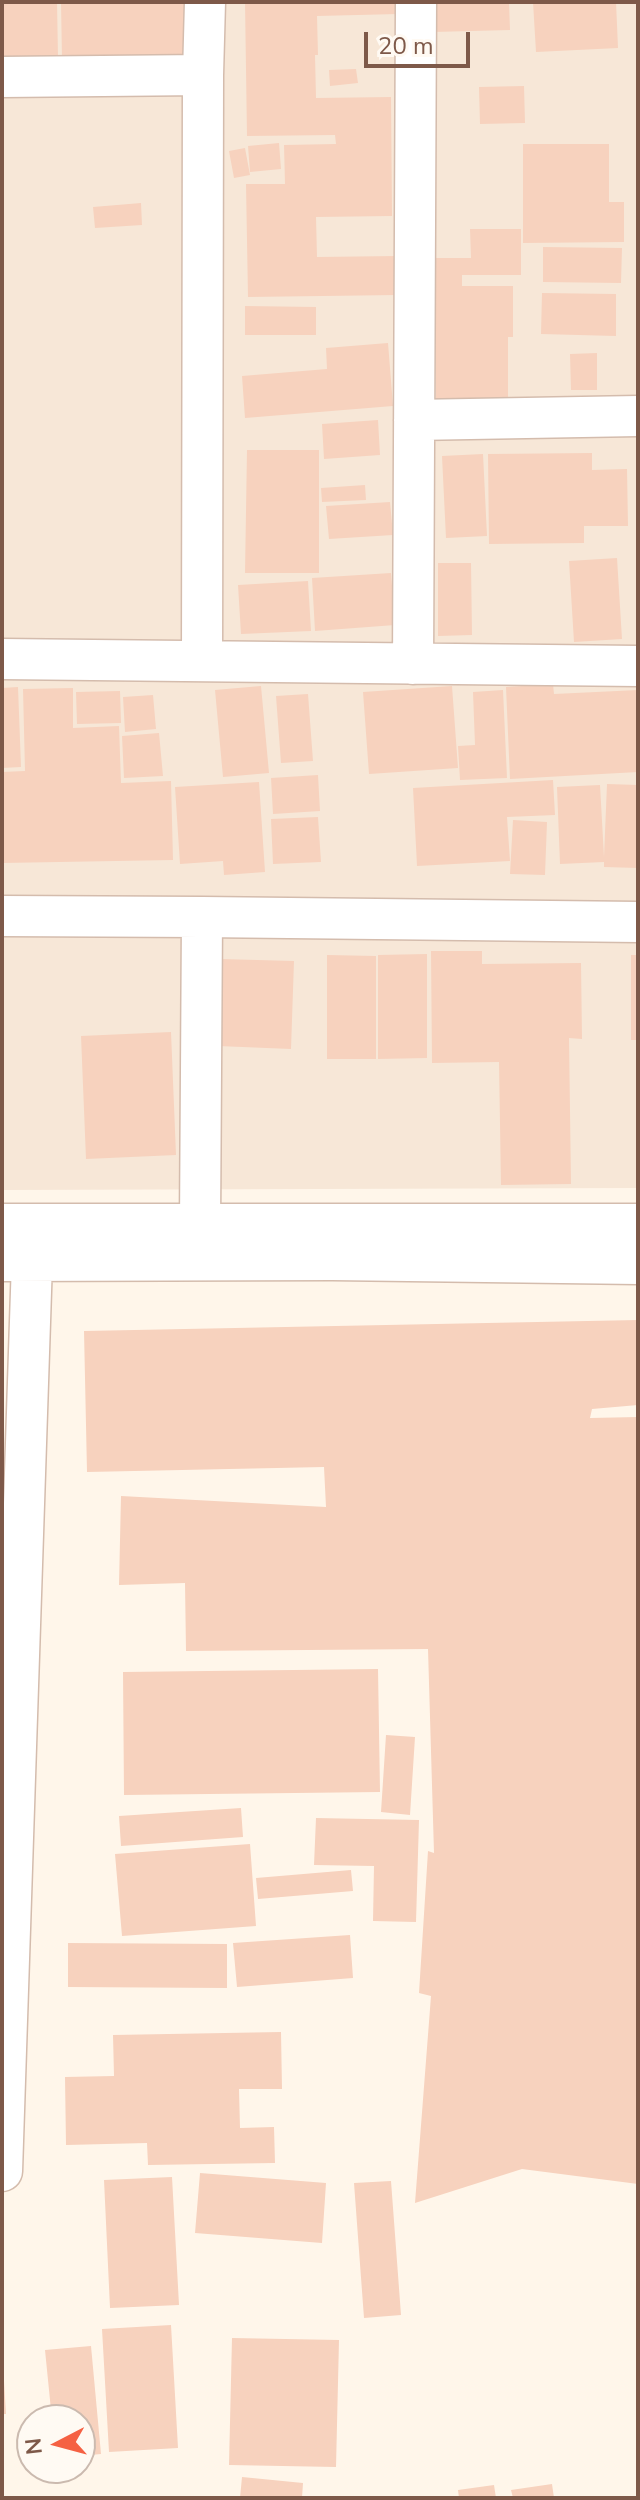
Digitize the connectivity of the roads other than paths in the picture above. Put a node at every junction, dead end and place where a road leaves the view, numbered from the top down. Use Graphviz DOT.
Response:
graph roads {
  1 [pos="205,2"];
  2 [pos="416,2"];
  3 [pos="203,75"];
  4 [pos="2,77"];
  5 [pos="638,416"];
  6 [pos="414,420"];
  7 [pos="2,659"];
  8 [pos="202,661"];
  9 [pos="413,664"];
  10 [pos="638,666"];
  11 [pos="2,916"];
  12 [pos="202,917"];
  13 [pos="638,922"];
  14 [pos="2,1224"];
  15 [pos="200,1224"];
  16 [pos="638,1224"];
  17 [pos="332,1242"];
  18 [pos="17,1261"];
  19 [pos="638,1264"];
  20 [pos="8,1791"];
  21 [pos="2,2171"];
  1 -- 3 [label="street"];
  2 -- 6 [label="street"];
  3 -- 4 [label="street"];
  3 -- 8 [label="street"];
  5 -- 6 [label="street"];
  6 -- 9 [label="street"];
  7 -- 8 [label="street"];
  8 -- 9 [label="street"];
  9 -- 10 [label="street"];
  11 -- 12 [label="street"];
  12 -- 13 [label="street"];
  12 -- 15 [label="street"];
  14 -- 15 [label="street"];
  15 -- 17 [label="street"];
  16 -- 17 [label="street"];
  17 -- 18 [label="street"];
  17 -- 19 [label="street"];
  18 -- 20 [label="street"];
  20 -- 21 [label="street"];
}
